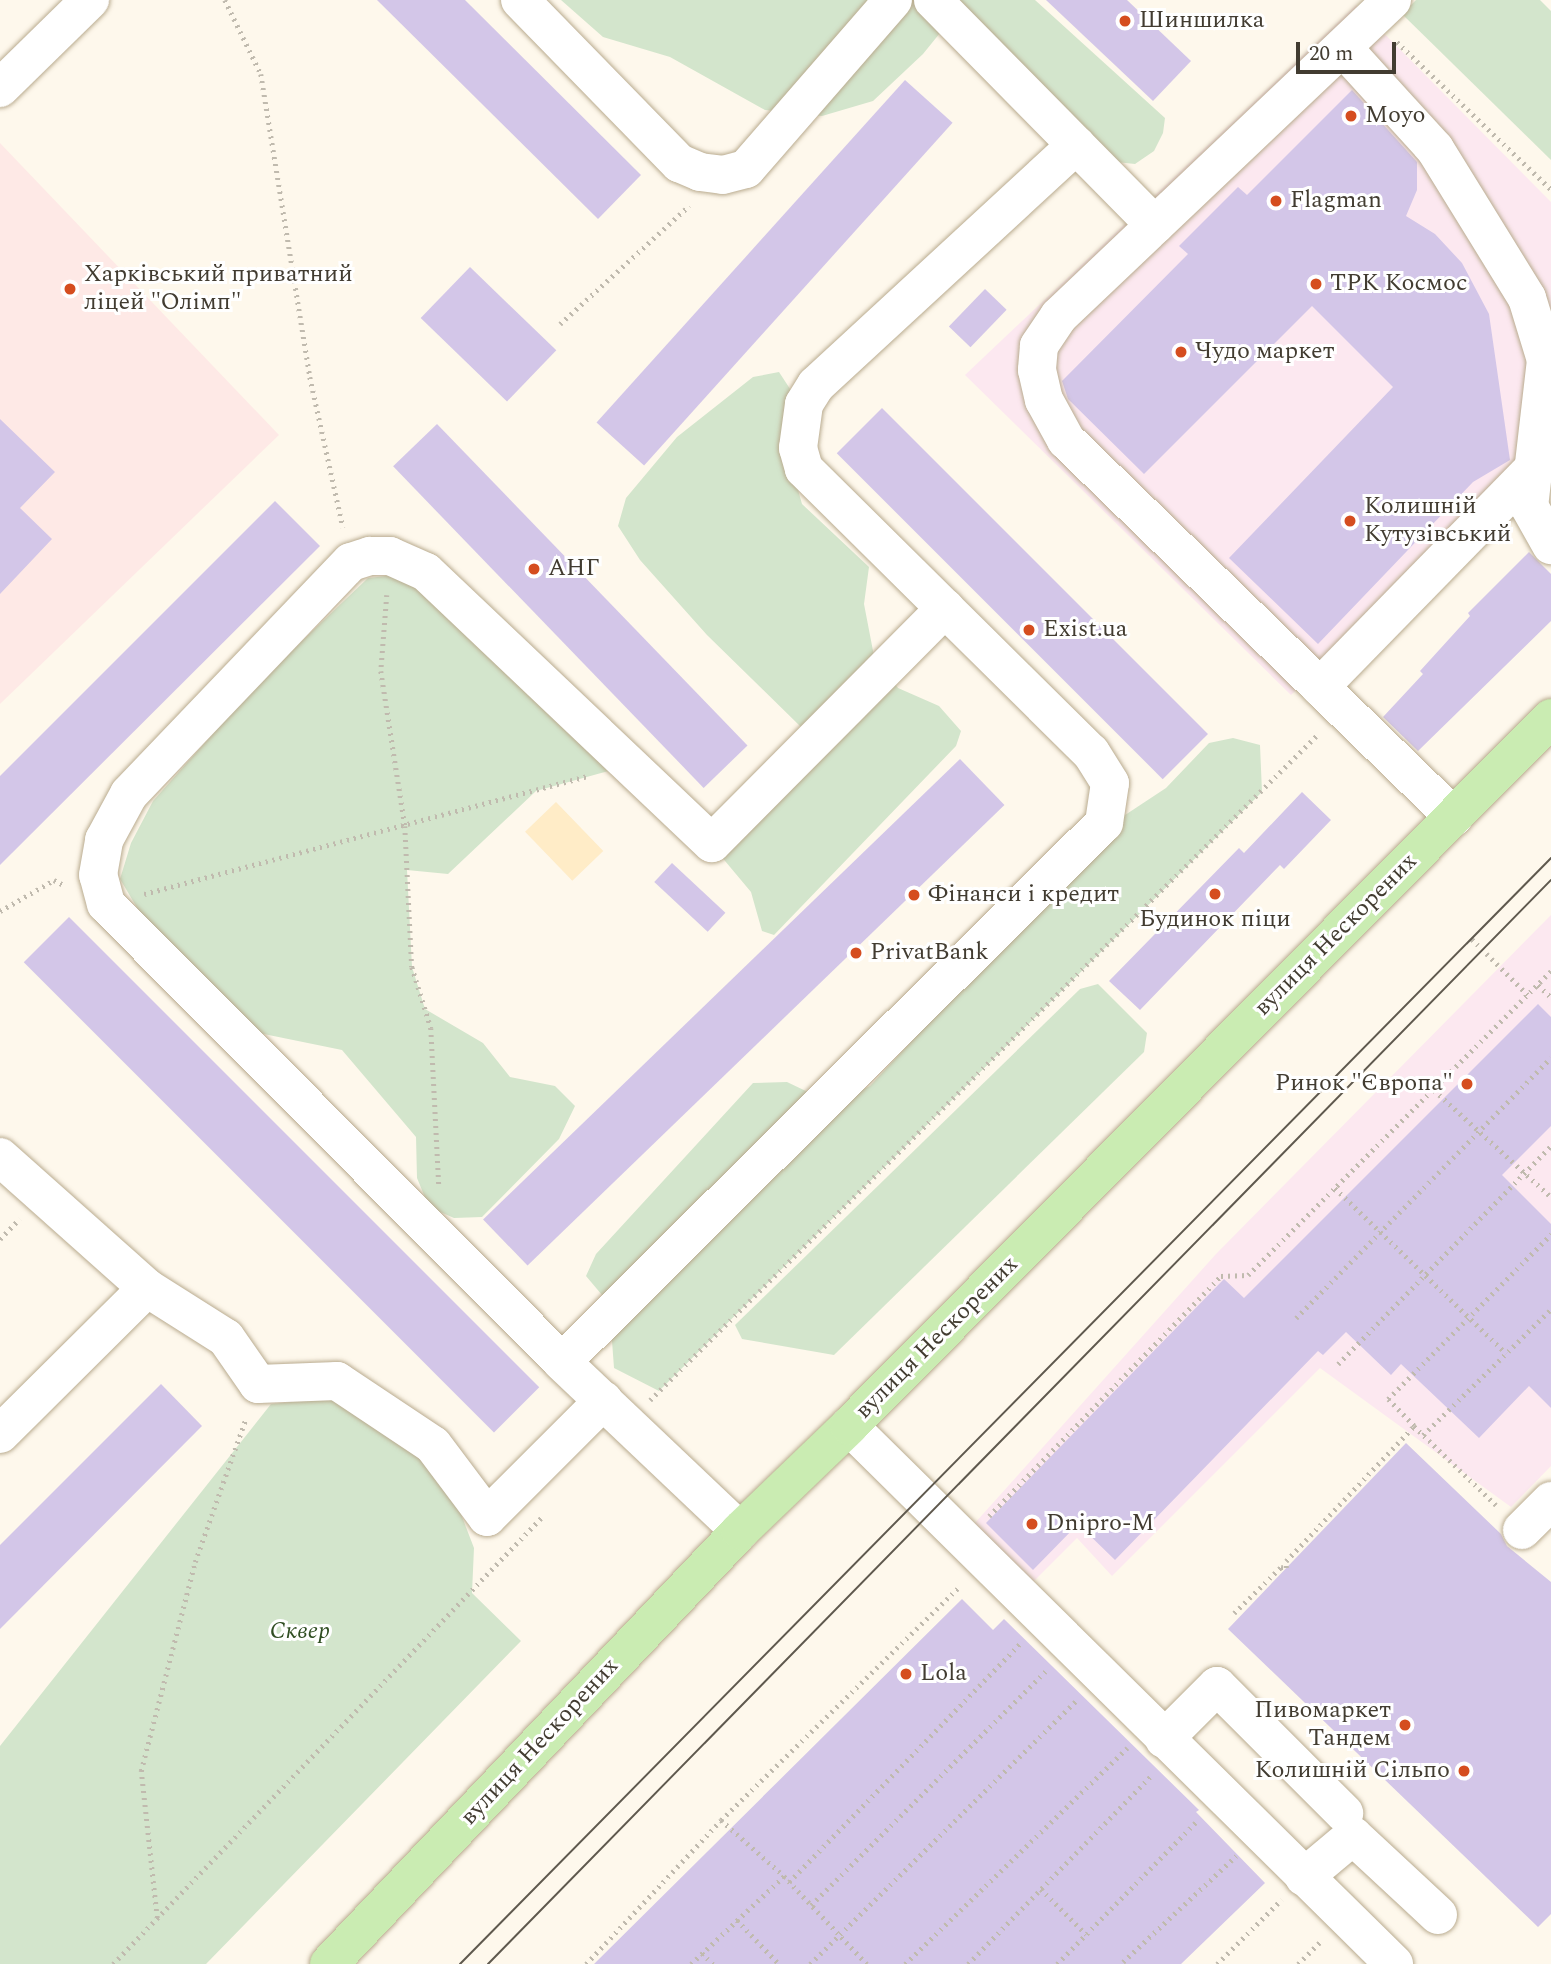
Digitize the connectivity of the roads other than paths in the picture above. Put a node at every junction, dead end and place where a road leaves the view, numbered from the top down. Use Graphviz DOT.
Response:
graph roads {
  1 [pos="90,0"];
  2 [pos="520,0"];
  3 [pos="893,0"];
  4 [pos="933,0"];
  5 [pos="1382,10"];
  6 [pos="1345,49"];
  7 [pos="0,88"];
  8 [pos="1076,145"];
  9 [pos="1155,225"];
  10 [pos="1534,468"];
  11 [pos="1551,545"];
  12 [pos="945,608"];
  13 [pos="1330,696"];
  14 [pos="1551,718"];
  15 [pos="1454,817"];
  16 [pos="0,1157"];
  17 [pos="147,1289"];
  18 [pos="562,1362"];
  19 [pos="617,1410"];
  20 [pos="849,1426"];
  21 [pos="0,1434"];
  22 [pos="1551,1501"];
  23 [pos="1522,1530"];
  24 [pos="740,1531"];
  25 [pos="1163,1739"];
  26 [pos="1343,1813"];
  27 [pos="1304,1877"];
  28 [pos="1438,1915"];
  29 [pos="329,1964"];
  30 [pos="1394,1964"];
  1 -- 7 [label="lane"];
  2 -- 3 [label="lane"];
  4 -- 8 [label="lane"];
  5 -- 6 [label="lane"];
  6 -- 9 [label="lane"];
  6 -- 10 [label="lane"];
  8 -- 9 [label="lane"];
  8 -- 12 [label="lane"];
  9 -- 13 [label="lane"];
  10 -- 11 [label="lane"];
  10 -- 13 [label="lane"];
  12 -- 18 [label="lane"];
  12 -- 18 [label="lane"];
  13 -- 15 [label="lane"];
  14 -- 15 [label="main road, вулиця Нескорених"];
  15 -- 20 [label="main road, вулиця Нескорених"];
  16 -- 17 [label="lane"];
  17 -- 19 [label="lane"];
  17 -- 21 [label="lane"];
  18 -- 19 [label="lane"];
  19 -- 24 [label="lane"];
  20 -- 24 [label="main road, вулиця Нескорених"];
  20 -- 25 [label="lane"];
  22 -- 23 [label="lane"];
  24 -- 29 [label="main road, вулиця Нескорених"];
  25 -- 26 [label="lane"];
  25 -- 27 [label="lane"];
  27 -- 28 [label="lane"];
  27 -- 30 [label="lane"];
}
